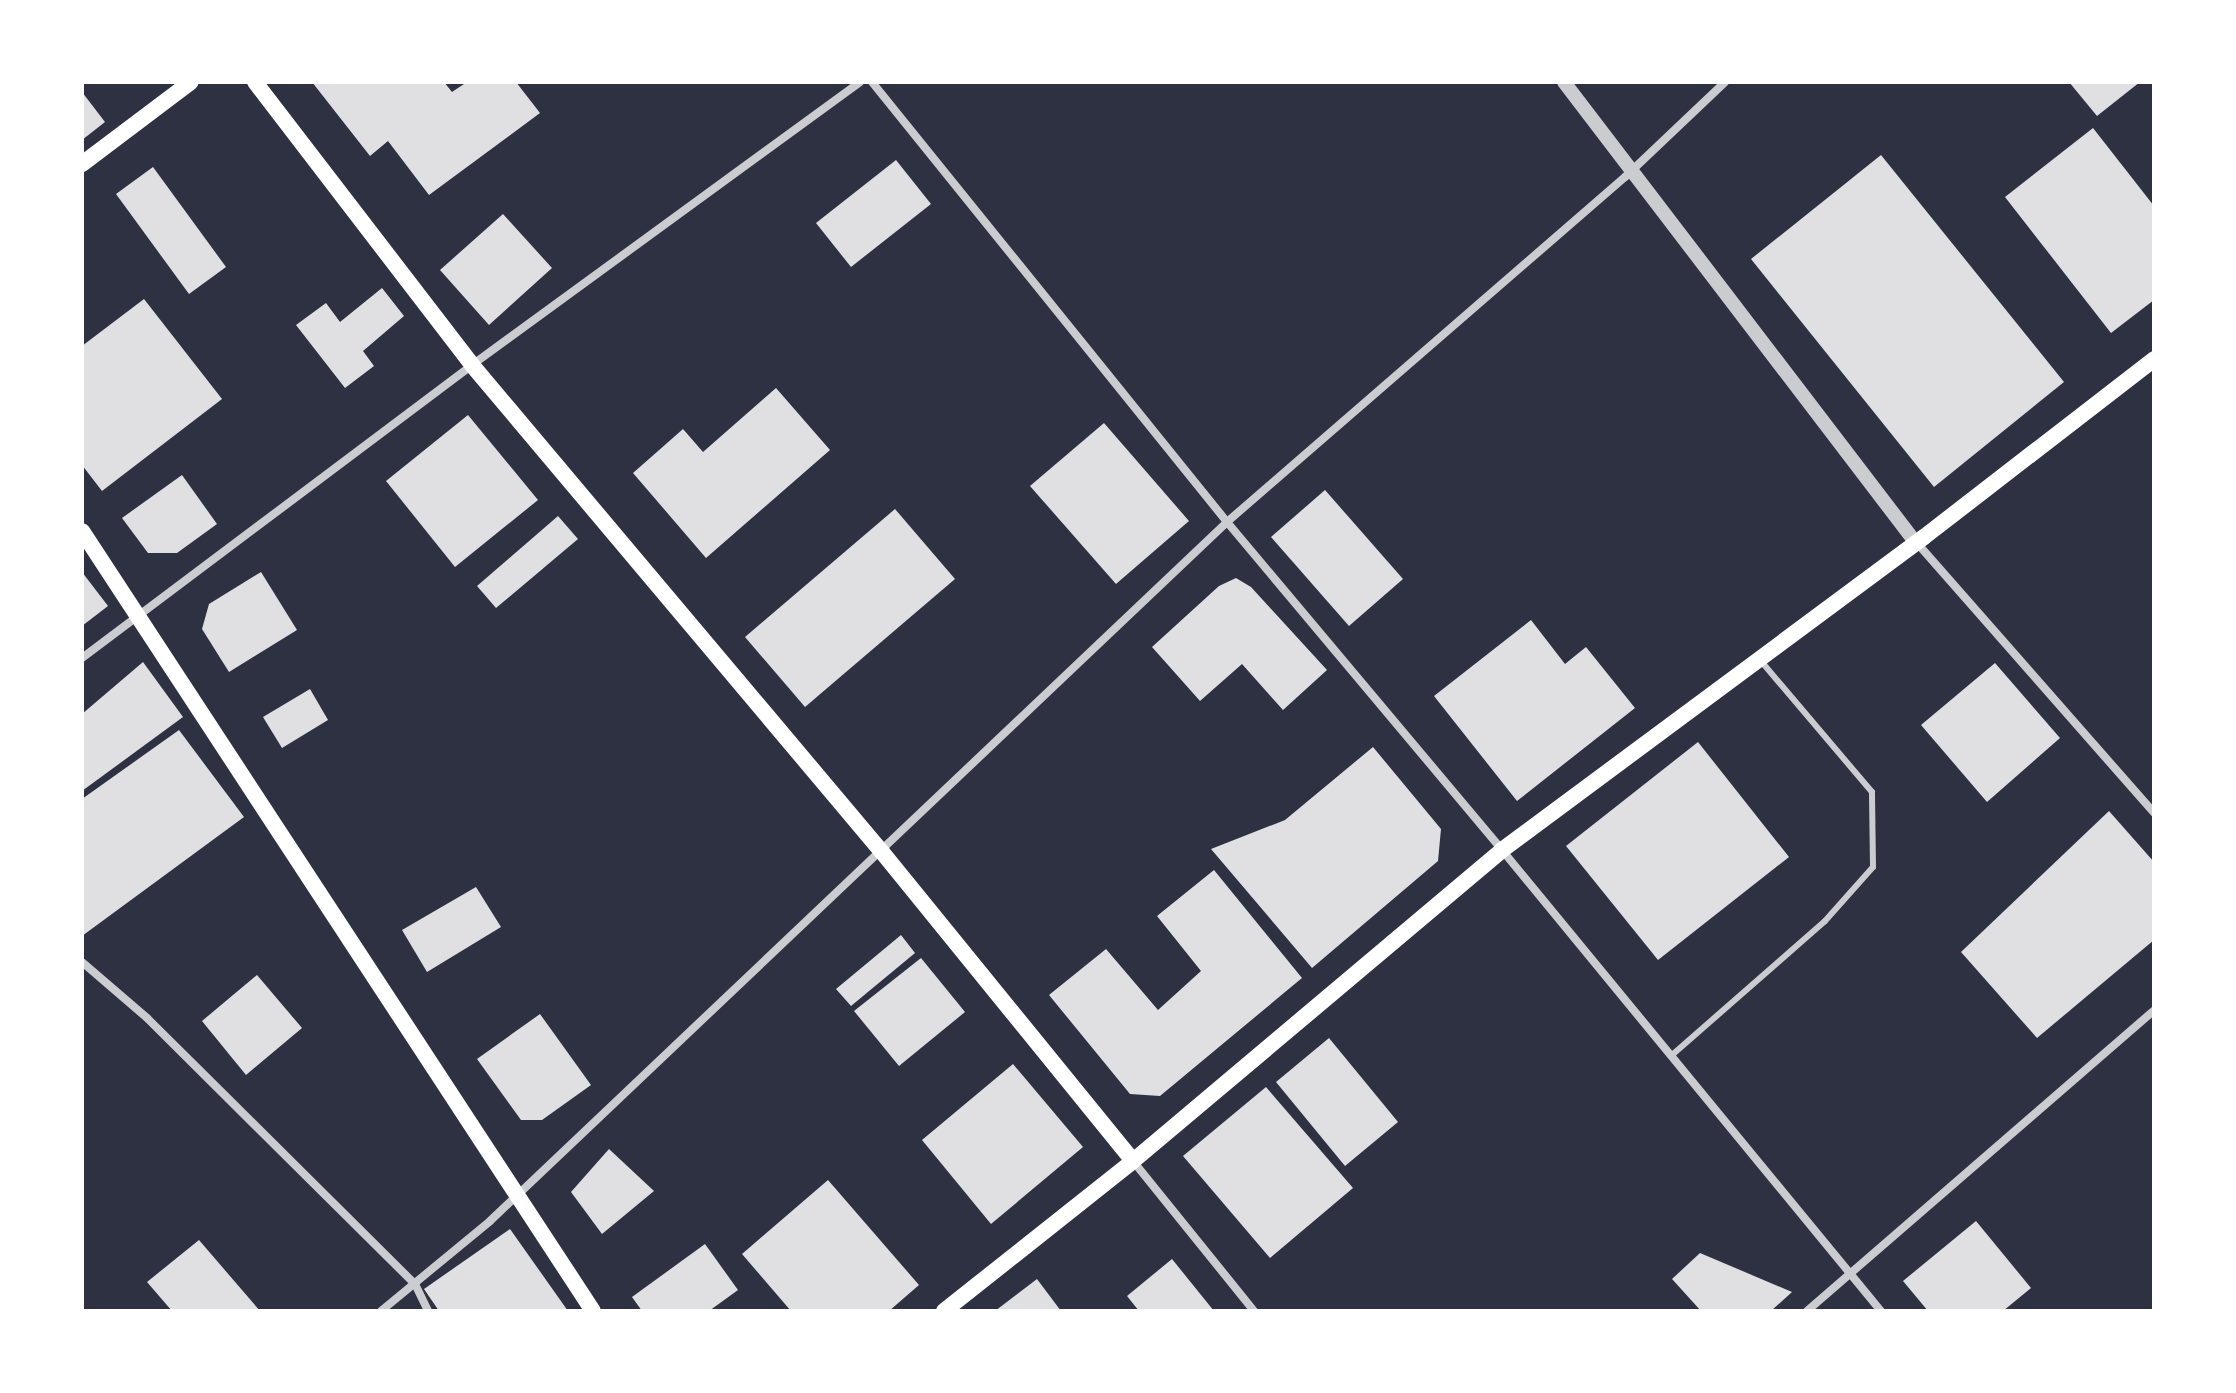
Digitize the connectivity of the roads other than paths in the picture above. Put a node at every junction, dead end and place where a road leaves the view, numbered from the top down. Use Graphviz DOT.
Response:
graph roads {
  1 [pos="191,82"];
  2 [pos="255,82"];
  3 [pos="860,82"];
  4 [pos="872,82"];
  5 [pos="1564,82"];
  6 [pos="1725,82"];
  7 [pos="82,164"];
  8 [pos="1632,170"];
  9 [pos="2154,359"];
  10 [pos="472,365"];
  11 [pos="1227,522"];
  12 [pos="82,531"];
  13 [pos="1920,540"];
  14 [pos="136,615"];
  15 [pos="82,658"];
  16 [pos="1760,660"];
  17 [pos="2154,813"];
  18 [pos="1502,850"];
  19 [pos="882,852"];
  20 [pos="82,962"];
  21 [pos="2154,1010"];
  22 [pos="1672,1055"];
  23 [pos="1133,1161"];
  24 [pos="516,1197"];
  25 [pos="1851,1272"];
  26 [pos="415,1284"];
  27 [pos="381,1311"];
  28 [pos="428,1311"];
  29 [pos="593,1311"];
  30 [pos="944,1311"];
  31 [pos="1254,1311"];
  32 [pos="1807,1311"];
  33 [pos="1881,1311"];
  1 -- 7 [label="main road"];
  2 -- 10 [label="main road"];
  3 -- 10 [label="street"];
  4 -- 11 [label="street"];
  5 -- 8 [label="street"];
  6 -- 8 [label="street"];
  8 -- 11 [label="street"];
  8 -- 13 [label="street"];
  9 -- 13 [label="main road"];
  10 -- 14 [label="street"];
  10 -- 19 [label="main road"];
  11 -- 18 [label="street"];
  11 -- 19 [label="street"];
  12 -- 14 [label="main road"];
  13 -- 16 [label="main road"];
  13 -- 17 [label="street"];
  14 -- 15 [label="street"];
  14 -- 24 [label="main road"];
  16 -- 18 [label="main road"];
  16 -- 22 [label="lane"];
  18 -- 22 [label="street"];
  18 -- 23 [label="main road"];
  19 -- 23 [label="main road"];
  19 -- 24 [label="street"];
  20 -- 26 [label="street"];
  21 -- 25 [label="street"];
  22 -- 25 [label="street"];
  23 -- 30 [label="main road"];
  23 -- 31 [label="street"];
  24 -- 26 [label="street"];
  24 -- 29 [label="main road"];
  25 -- 32 [label="street"];
  25 -- 33 [label="street"];
  26 -- 27 [label="street"];
  26 -- 28 [label="street"];
}
